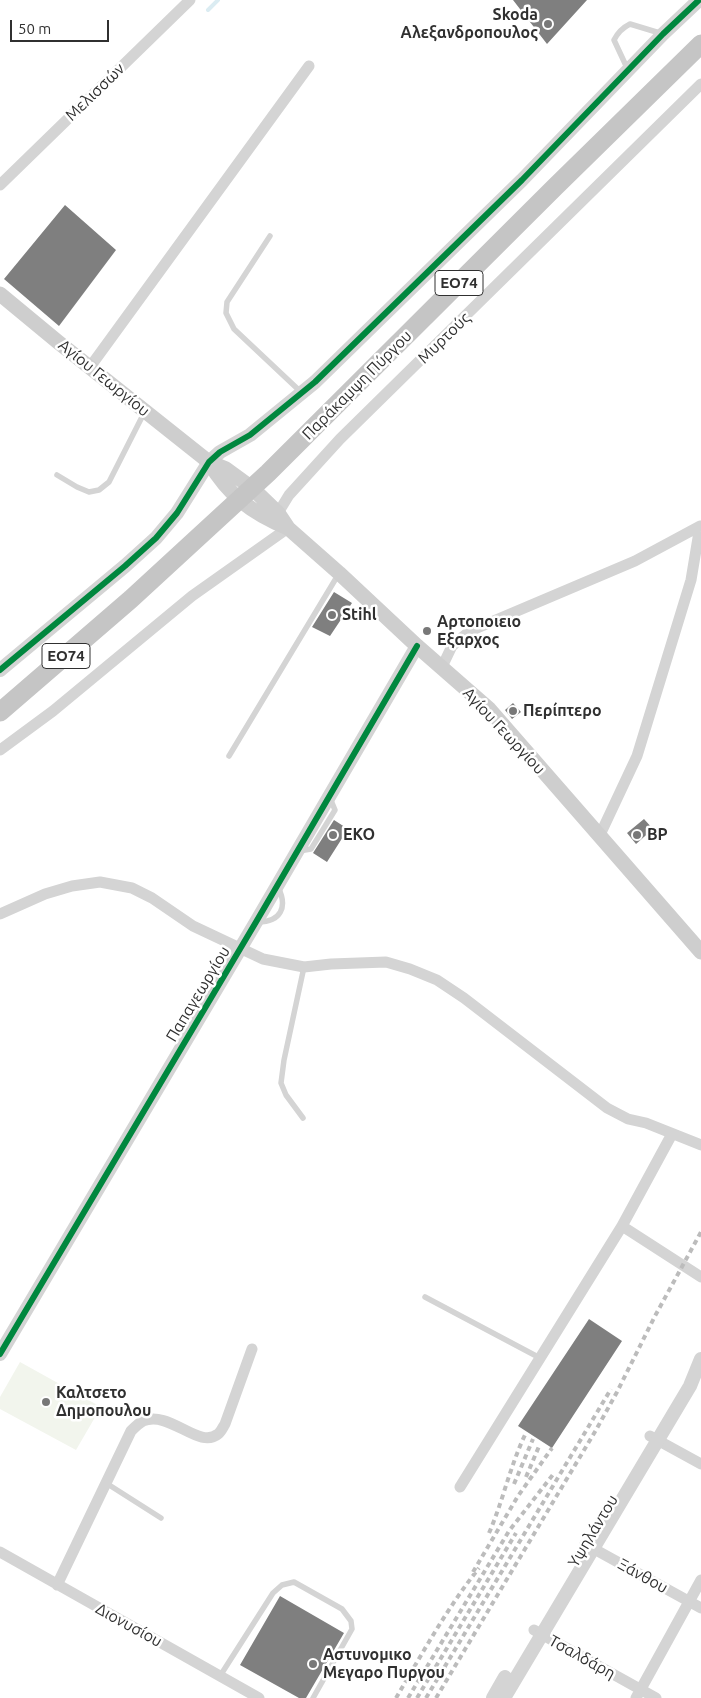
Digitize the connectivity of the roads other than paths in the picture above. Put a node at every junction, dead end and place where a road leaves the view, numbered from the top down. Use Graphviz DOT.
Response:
graph roads {
  1 [pos="699,0"];
  2 [pos="186,1"];
  3 [pos="663,34"];
  4 [pos="701,44"];
  5 [pos="309,66"];
  6 [pos="628,70"];
  7 [pos="701,84"];
  8 [pos="0,185"];
  9 [pos="270,236"];
  10 [pos="0,294"];
  11 [pos="90,367"];
  12 [pos="302,393"];
  13 [pos="145,411"];
  14 [pos="209,462"];
  15 [pos="57,475"];
  16 [pos="246,494"];
  17 [pos="278,513"];
  18 [pos="701,525"];
  19 [pos="288,528"];
  20 [pos="339,573"];
  21 [pos="417,646"];
  22 [pos="442,668"];
  23 [pos="0,670"];
  24 [pos="0,712"];
  25 [pos="0,750"];
  26 [pos="229,756"];
  27 [pos="599,836"];
  28 [pos="0,914"];
  29 [pos="240,948"];
  30 [pos="701,952"];
  31 [pos="304,968"];
  32 [pos="303,1118"];
  33 [pos="672,1134"];
  34 [pos="701,1145"];
  35 [pos="622,1226"];
  36 [pos="701,1277"];
  37 [pos="425,1297"];
  38 [pos="2,1348"];
  39 [pos="252,1349"];
  40 [pos="540,1358"];
  41 [pos="699,1363"];
  42 [pos="654,1439"];
  43 [pos="701,1464"];
  44 [pos="106,1484"];
  45 [pos="460,1487"];
  46 [pos="161,1518"];
  47 [pos="589,1546"];
  48 [pos="0,1552"];
  49 [pos="701,1580"];
  50 [pos="57,1585"];
  51 [pos="689,1601"];
  52 [pos="701,1608"];
  53 [pos="537,1632"];
  54 [pos="220,1676"];
  55 [pos="638,1694"];
  56 [pos="259,1698"];
  57 [pos="313,1698"];
  58 [pos="493,1698"];
  59 [pos="504,1698"];
  60 [pos="656,1698"];
  1 -- 3 [label="street"];
  2 -- 8 [label="street, Μελισσών"];
  3 -- 6 [label="street"];
  3 -- 6 [label="lane"];
  4 -- 16 [label="highway, Παράκαμψη Πύργου / ΕΟ74"];
  5 -- 11 [label="street"];
  6 -- 12 [label="street"];
  7 -- 17 [label="street, Μυρτούς"];
  9 -- 12 [label="lane"];
  10 -- 11 [label="main road, Αγίου Γεωργίου"];
  11 -- 13 [label="main road, Αγίου Γεωργίου"];
  12 -- 14 [label="street"];
  13 -- 14 [label="main road, Αγίου Γεωργίου"];
  13 -- 15 [label="lane"];
  14 -- 16 [label="main road, Αγίου Γεωργίου"];
  14 -- 23 [label="street"];
  16 -- 17 [label="main road, Αγίου Γεωργίου"];
  16 -- 19 [label="main road, Αγίου Γεωργίου"];
  16 -- 24 [label="highway, Παράκαμψη Πύργου / ΕΟ74"];
  17 -- 19 [label="main road, Αγίου Γεωργίου"];
  18 -- 22 [label="street"];
  18 -- 27 [label="street"];
  19 -- 20 [label="main road, Αγίου Γεωργίου"];
  19 -- 25 [label="street"];
  20 -- 21 [label="main road, Αγίου Γεωργίου"];
  20 -- 26 [label="lane"];
  21 -- 22 [label="main road, Αγίου Γεωργίου"];
  21 -- 29 [label="street, Παπαγεωργίου"];
  22 -- 27 [label="main road, Αγίου Γεωργίου"];
  27 -- 30 [label="main road, Αγίου Γεωργίου"];
  28 -- 29 [label="street"];
  29 -- 31 [label="street"];
  29 -- 38 [label="street, Παπαγεωργίου"];
  31 -- 32 [label="lane"];
  31 -- 33 [label="street"];
  33 -- 34 [label="street"];
  33 -- 35 [label="street"];
  35 -- 36 [label="street"];
  35 -- 40 [label="street"];
  37 -- 40 [label="lane"];
  39 -- 44 [label="street"];
  40 -- 45 [label="street"];
  41 -- 42 [label="street, Υψηλάντου"];
  42 -- 43 [label="street"];
  42 -- 47 [label="street, Υψηλάντου"];
  44 -- 46 [label="lane"];
  44 -- 50 [label="street"];
  47 -- 51 [label="street, Ξάνθου"];
  47 -- 53 [label="street, Υψηλάντου"];
  48 -- 50 [label="street, Διονυσίου"];
  49 -- 51 [label="street"];
  50 -- 54 [label="street, Διονυσίου"];
  51 -- 52 [label="street, Ξάνθου"];
  51 -- 55 [label="street"];
  53 -- 55 [label="street, Τσαλδάρη"];
  53 -- 58 [label="street, Υψηλάντου"];
  53 -- 59 [label="street, Υψηλάντου"];
  54 -- 56 [label="street, Διονυσίου"];
  54 -- 57 [label="lane"];
  55 -- 60 [label="street, Τσαλδάρη"];
}
